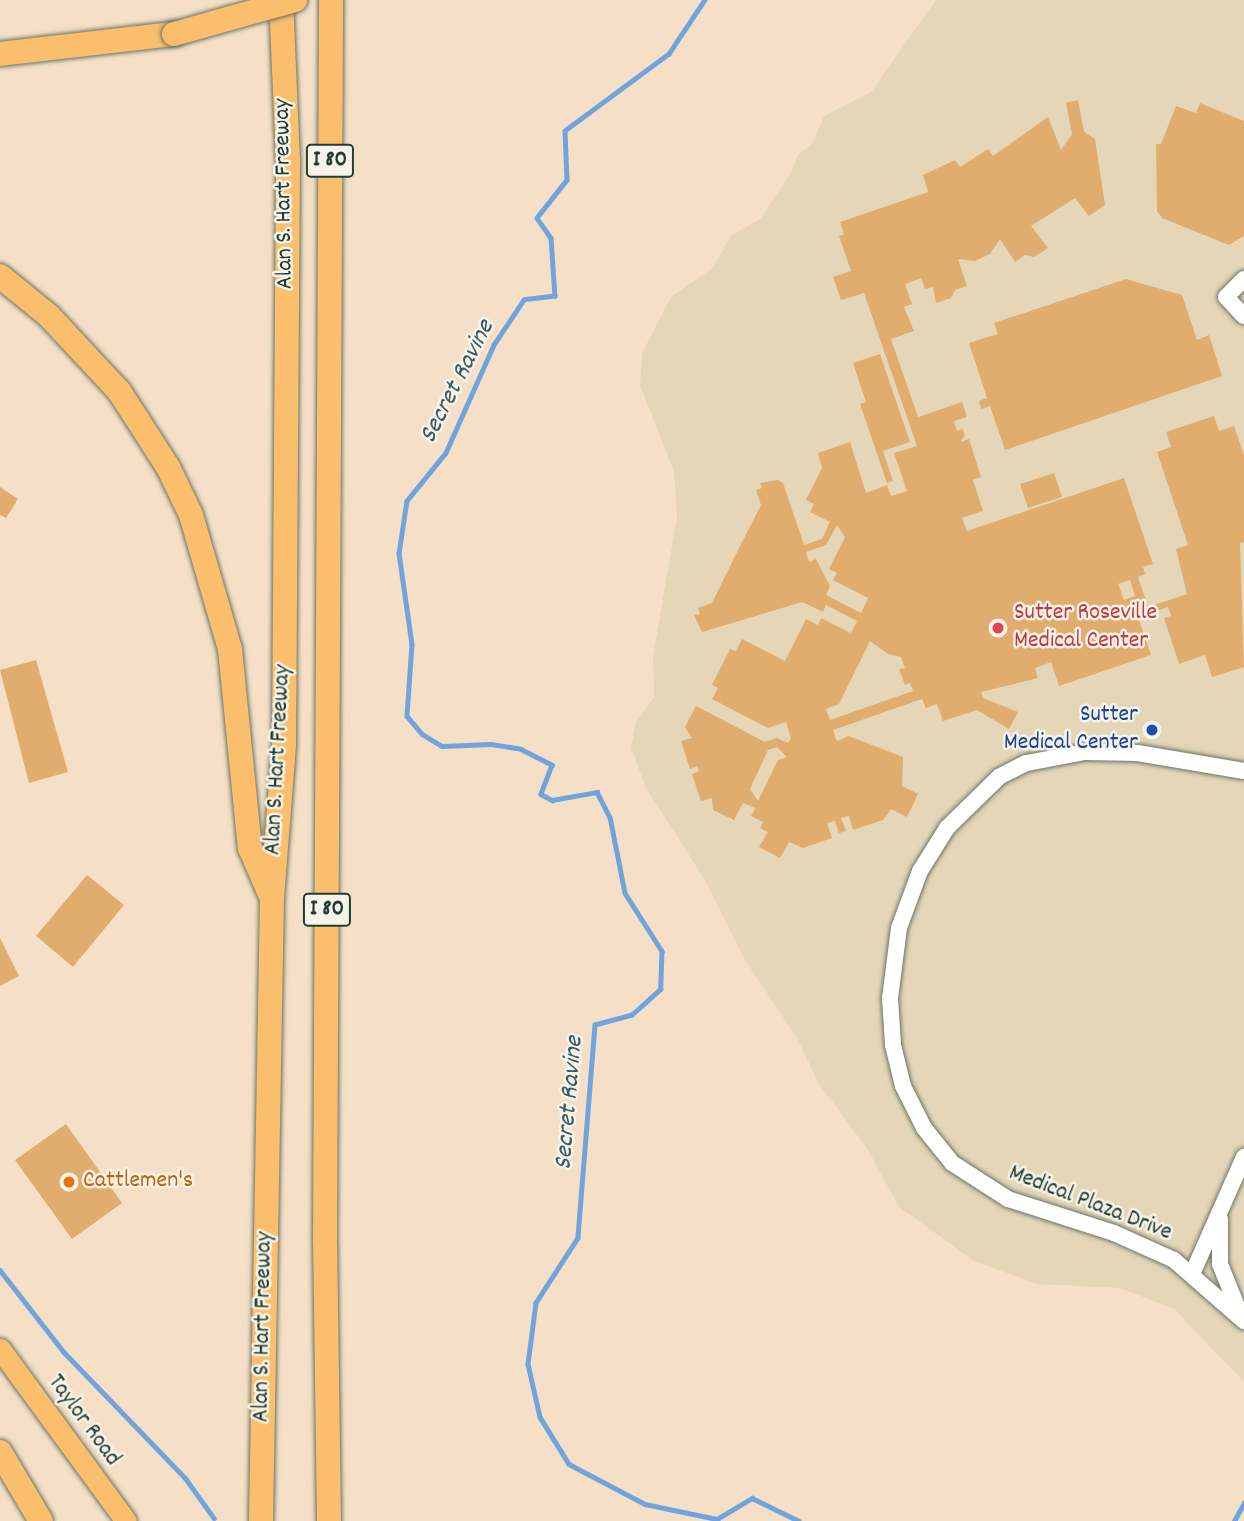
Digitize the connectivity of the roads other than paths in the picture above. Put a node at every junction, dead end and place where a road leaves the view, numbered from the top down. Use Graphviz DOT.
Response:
graph roads {
  1 [pos="281,0"];
  2 [pos="295,0"];
  3 [pos="333,8"];
  4 [pos="0,54"];
  5 [pos="0,276"];
  6 [pos="1244,279"];
  7 [pos="1244,316"];
  8 [pos="1244,771"];
  9 [pos="272,898"];
  10 [pos="1244,1157"];
  11 [pos="1222,1206"];
  12 [pos="1193,1272"];
  13 [pos="1244,1321"];
  14 [pos="0,1349"];
  15 [pos="0,1452"];
  16 [pos="41,1521"];
  17 [pos="126,1521"];
  18 [pos="261,1521"];
  19 [pos="328,1521"];
  1 -- 9 [label="highway, Alan S. Hart Freeway / I 80"];
  2 -- 4 [label="highway, bridge"];
  3 -- 19 [label="highway, Alan S. Hart Freeway / I 80"];
  5 -- 9 [label="highway"];
  6 -- 7 [label="street"];
  8 -- 12 [label="street, Medical Plaza Drive"];
  9 -- 18 [label="highway, Alan S. Hart Freeway / I 80"];
  10 -- 11 [label="street, Medical Plaza Drive"];
  11 -- 12 [label="street, Medical Plaza Drive"];
  11 -- 13 [label="street"];
  12 -- 13 [label="street, Medical Plaza Drive"];
  14 -- 17 [label="main road, Taylor Road"];
  15 -- 16 [label="highway"];
}
